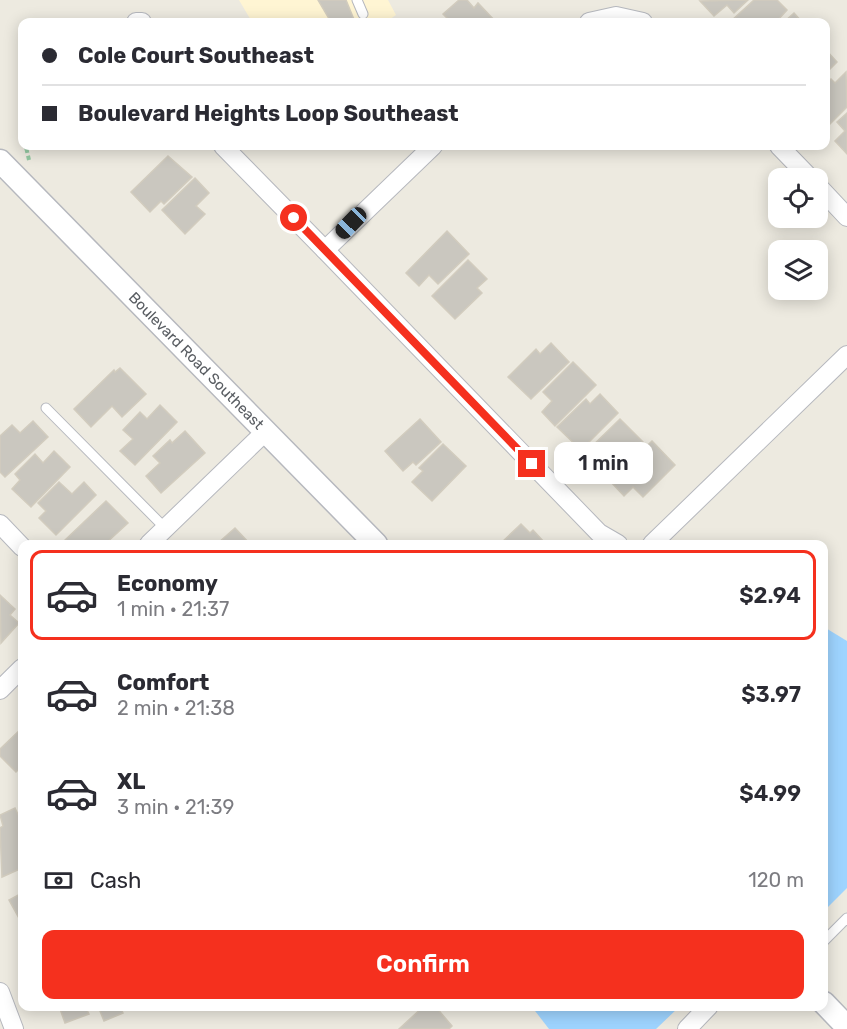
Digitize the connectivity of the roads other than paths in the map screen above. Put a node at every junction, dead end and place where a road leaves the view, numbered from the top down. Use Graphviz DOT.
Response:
graph roads {
  1 [pos="357,0"];
  2 [pos="363,14"];
  3 [pos="607,18"];
  4 [pos="625,18"];
  5 [pos="0,141"];
  6 [pos="227,150"];
  7 [pos="430,150"];
  8 [pos="783,150"];
  9 [pos="0,160"];
  10 [pos="800,168"];
  11 [pos="18,176"];
  12 [pos="828,197"];
  13 [pos="847,217"];
  14 [pos="326,250"];
  15 [pos="847,355"];
  16 [pos="46,408"];
  17 [pos="266,431"];
  18 [pos="0,524"];
  19 [pos="166,528"];
  20 [pos="153,540"];
  21 [pos="372,540"];
  22 [pos="611,540"];
  23 [pos="656,540"];
  24 [pos="18,543"];
  25 [pos="18,672"];
  26 [pos="0,690"];
  27 [pos="847,918"];
  28 [pos="828,937"];
  29 [pos="0,992"];
  30 [pos="828,1007"];
  31 [pos="704,1011"];
  32 [pos="847,1027"];
  33 [pos="14,1029"];
  34 [pos="687,1029"];
  1 -- 2 [label="lane"];
  3 -- 4 [label="street"];
  5 -- 11 [label="street, Boulevard Road Southeast"];
  6 -- 14 [label="street"];
  7 -- 14 [label="street"];
  8 -- 10 [label="street"];
  9 -- 11 [label="street, Boulevard Road Southeast"];
  11 -- 17 [label="street, Boulevard Road Southeast"];
  12 -- 13 [label="street"];
  14 -- 22 [label="street"];
  15 -- 23 [label="street"];
  16 -- 19 [label="lane"];
  17 -- 19 [label="street"];
  17 -- 21 [label="street, Boulevard Road Southeast"];
  18 -- 24 [label="street"];
  19 -- 20 [label="street"];
  25 -- 26 [label="street"];
  27 -- 28 [label="lane"];
  29 -- 33 [label="street"];
  30 -- 32 [label="street"];
  31 -- 34 [label="street"];
}
